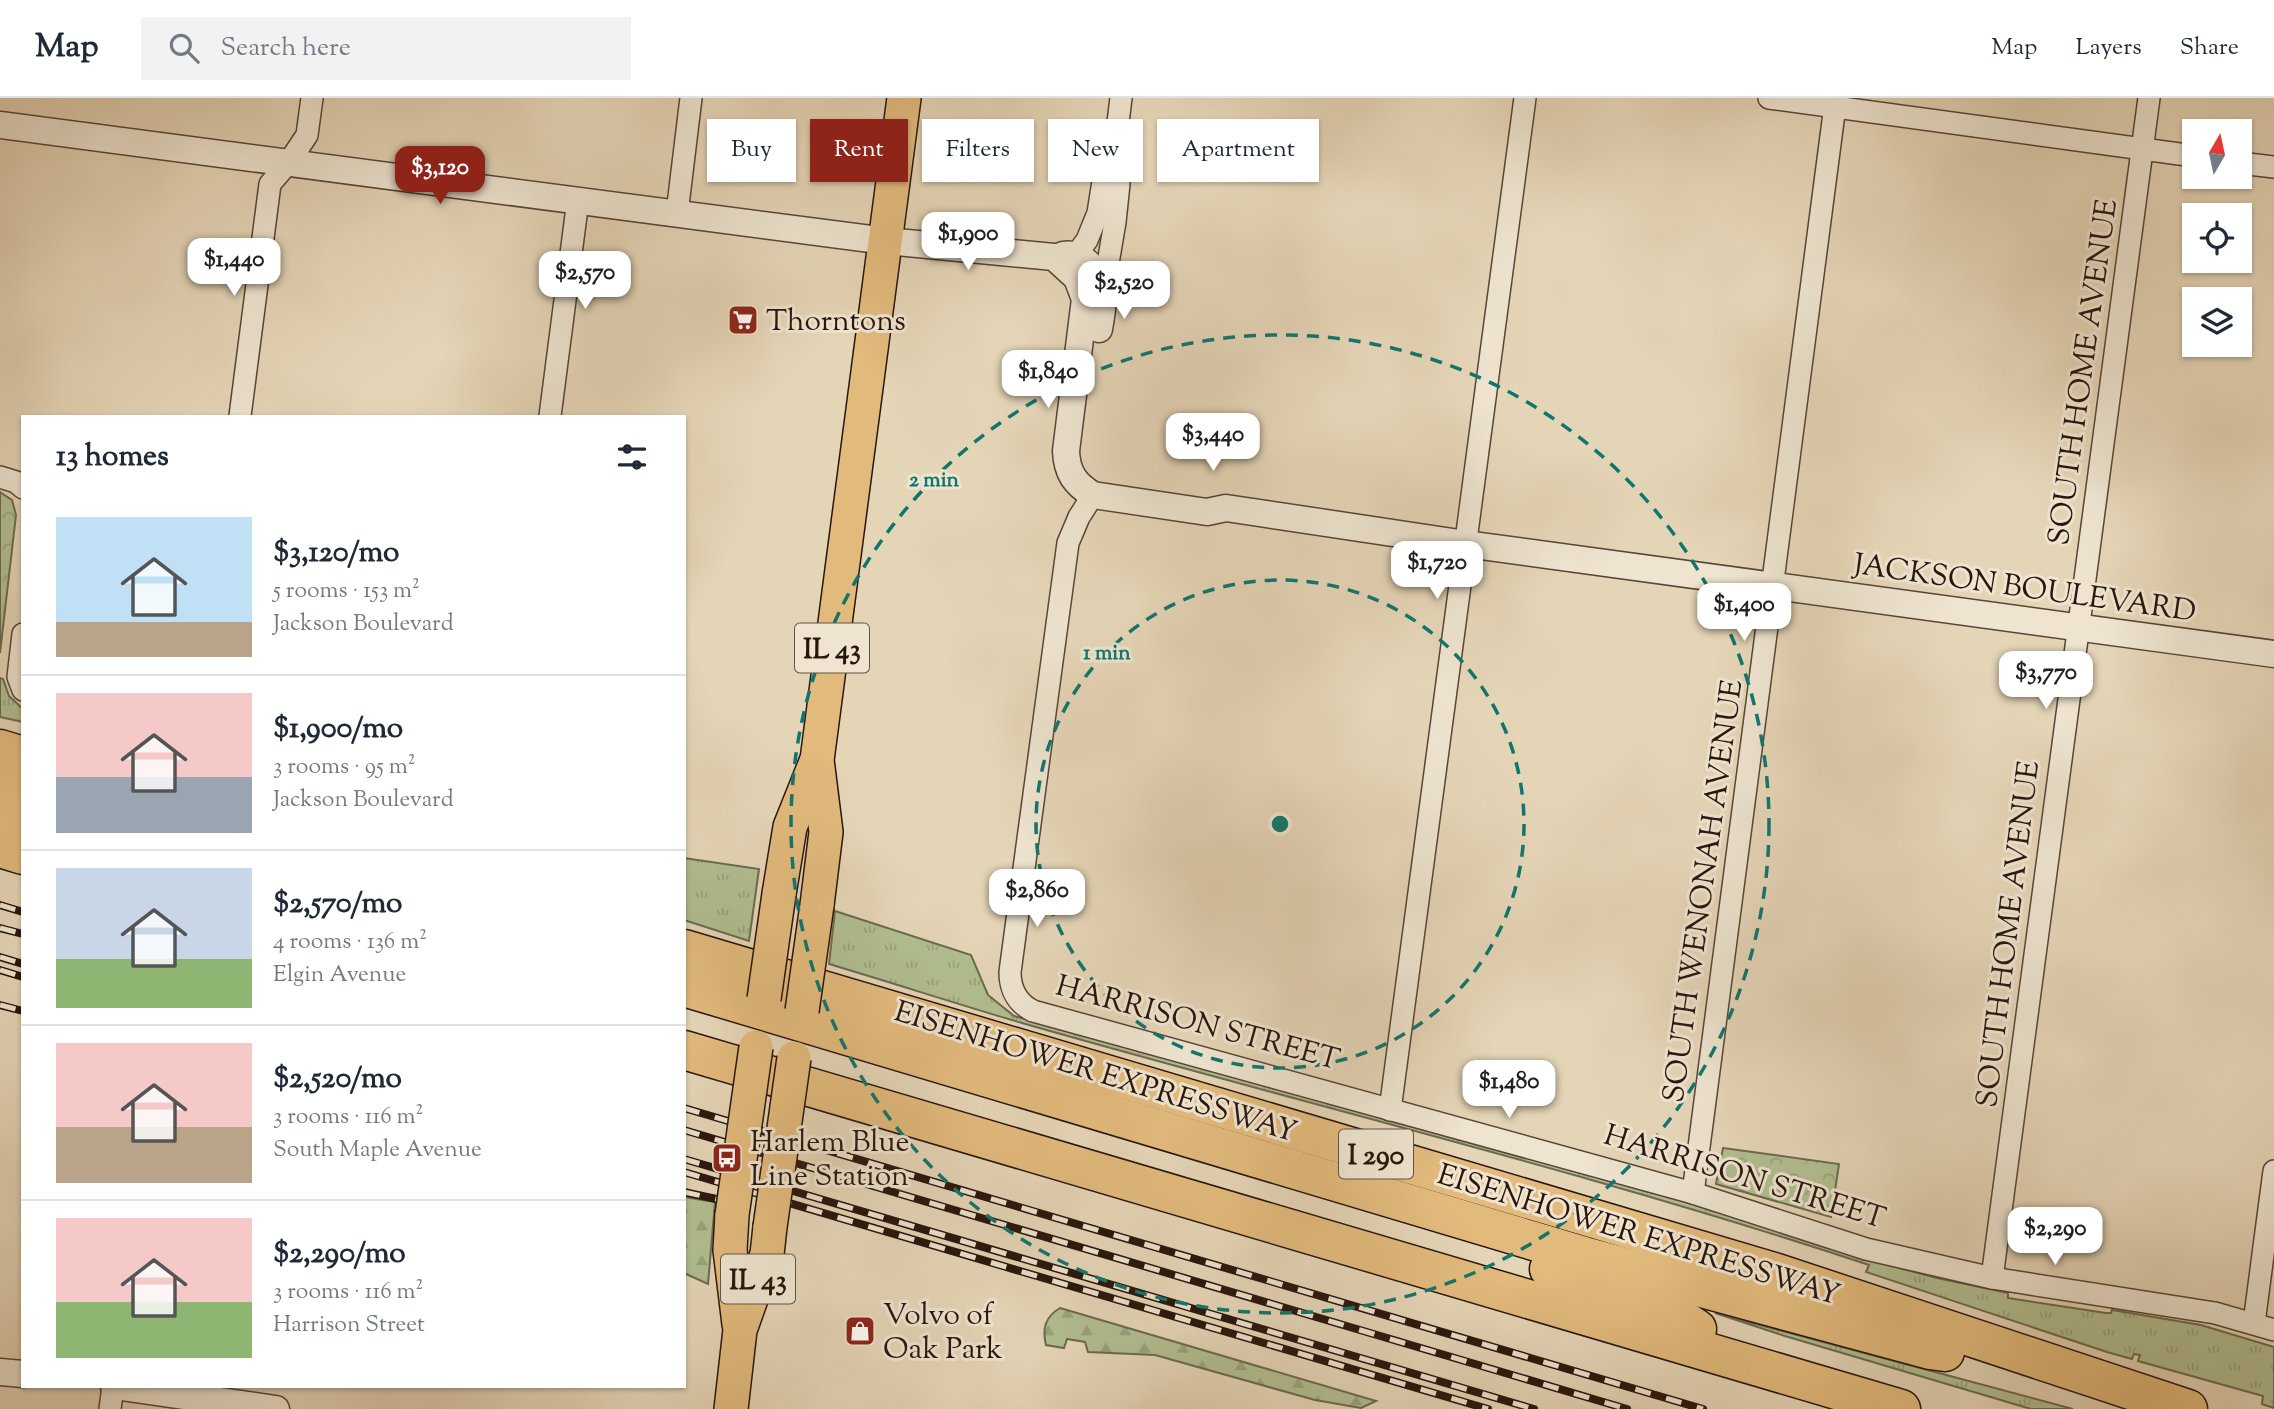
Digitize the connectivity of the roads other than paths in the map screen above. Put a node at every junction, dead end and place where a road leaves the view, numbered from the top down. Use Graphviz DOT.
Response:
graph roads {
  1 [pos="312,98"];
  2 [pos="691,98"];
  3 [pos="904,98"];
  4 [pos="1121,98"];
  5 [pos="1525,98"];
  6 [pos="1769,98"];
  7 [pos="2149,98"];
  8 [pos="1836,103"];
  9 [pos="1118,119"];
  10 [pos="0,125"];
  11 [pos="2142,149"];
  12 [pos="2182,154"];
  13 [pos="289,162"];
  14 [pos="2252,164"];
  15 [pos="2274,167"];
  16 [pos="1103,182"];
  17 [pos="1119,182"];
  18 [pos="578,200"];
  19 [pos="677,213"];
  20 [pos="886,241"];
  21 [pos="1069,263"];
  22 [pos="1103,293"];
  23 [pos="240,415"];
  24 [pos="550,415"];
  25 [pos="0,477"];
  26 [pos="21,486"];
  27 [pos="1098,488"];
  28 [pos="1466,544"];
  29 [pos="1773,586"];
  30 [pos="2078,628"];
  31 [pos="21,651"];
  32 [pos="2274,654"];
  33 [pos="21,685"];
  34 [pos="0,749"];
  35 [pos="21,755"];
  36 [pos="817,760"];
  37 [pos="0,778"];
  38 [pos="21,784"];
  39 [pos="0,816"];
  40 [pos="21,821"];
  41 [pos="0,848"];
  42 [pos="21,854"];
  43 [pos="686,950"];
  44 [pos="686,988"];
  45 [pos="686,1014"];
  46 [pos="760,1023"];
  47 [pos="798,1034"];
  48 [pos="686,1051"];
  49 [pos="1390,1110"];
  50 [pos="2274,1171"];
  51 [pos="1693,1193"];
  52 [pos="1992,1278"];
  53 [pos="2264,1327"];
  54 [pos="740,1329"];
  55 [pos="2065,1368"];
  56 [pos="1767,1370"];
  57 [pos="0,1371"];
  58 [pos="21,1374"];
  59 [pos="114,1388"];
  60 [pos="128,1388"];
  61 [pos="110,1409"];
  62 [pos="276,1409"];
  63 [pos="731,1409"];
  64 [pos="1900,1409"];
  65 [pos="2188,1409"];
  1 -- 13 [label="street"];
  2 -- 19 [label="street"];
  3 -- 20 [label="main road, IL 43"];
  4 -- 9 [label="street"];
  5 -- 28 [label="street"];
  6 -- 8 [label="street"];
  7 -- 11 [label="street, SOUTH HOME AVENUE"];
  8 -- 11 [label="street"];
  8 -- 29 [label="street, SOUTH WENONAH AVENUE"];
  10 -- 13 [label="street"];
  11 -- 12 [label="street"];
  11 -- 30 [label="street, SOUTH HOME AVENUE"];
  13 -- 18 [label="street"];
  13 -- 23 [label="street"];
  14 -- 15 [label="street"];
  16 -- 21 [label="street"];
  17 -- 22 [label="street"];
  18 -- 19 [label="street"];
  18 -- 24 [label="street"];
  19 -- 20 [label="street"];
  20 -- 21 [label="street"];
  20 -- 36 [label="main road, IL 43"];
  21 -- 22 [label="street"];
  21 -- 27 [label="street"];
  22 -- 27 [label="street"];
  25 -- 26 [label="street"];
  27 -- 28 [label="street, JACKSON BOULEVARD"];
  27 -- 49 [label="street, HARRISON STREET"];
  28 -- 29 [label="street, JACKSON BOULEVARD"];
  28 -- 49 [label="street"];
  29 -- 30 [label="street, JACKSON BOULEVARD"];
  29 -- 51 [label="street, SOUTH WENONAH AVENUE"];
  30 -- 32 [label="street, JACKSON BOULEVARD"];
  30 -- 52 [label="street, SOUTH HOME AVENUE"];
  31 -- 33 [label="street"];
  34 -- 35 [label="highway"];
  36 -- 46 [label="main road, IL 43, bridge"];
  36 -- 47 [label="main road, IL 43, bridge"];
  37 -- 38 [label="highway"];
  39 -- 40 [label="highway"];
  41 -- 42 [label="highway"];
  43 -- 55 [label="highway, EISENHOWER EXPRESSWAY / I 290"];
  44 -- 46 [label="highway"];
  45 -- 46 [label="highway"];
  46 -- 47 [label="highway"];
  46 -- 54 [label="main road, IL 43, bridge"];
  47 -- 54 [label="main road, IL 43, bridge"];
  47 -- 55 [label="highway"];
  47 -- 56 [label="highway"];
  48 -- 56 [label="highway"];
  49 -- 51 [label="street, HARRISON STREET"];
  50 -- 53 [label="street"];
  51 -- 52 [label="street, HARRISON STREET"];
  52 -- 53 [label="street, HARRISON STREET"];
  54 -- 63 [label="main road, IL 43"];
  55 -- 65 [label="highway, EISENHOWER EXPRESSWAY / I 290"];
  56 -- 64 [label="highway"];
  57 -- 58 [label="street"];
  59 -- 61 [label="street"];
  60 -- 62 [label="street"];
}
